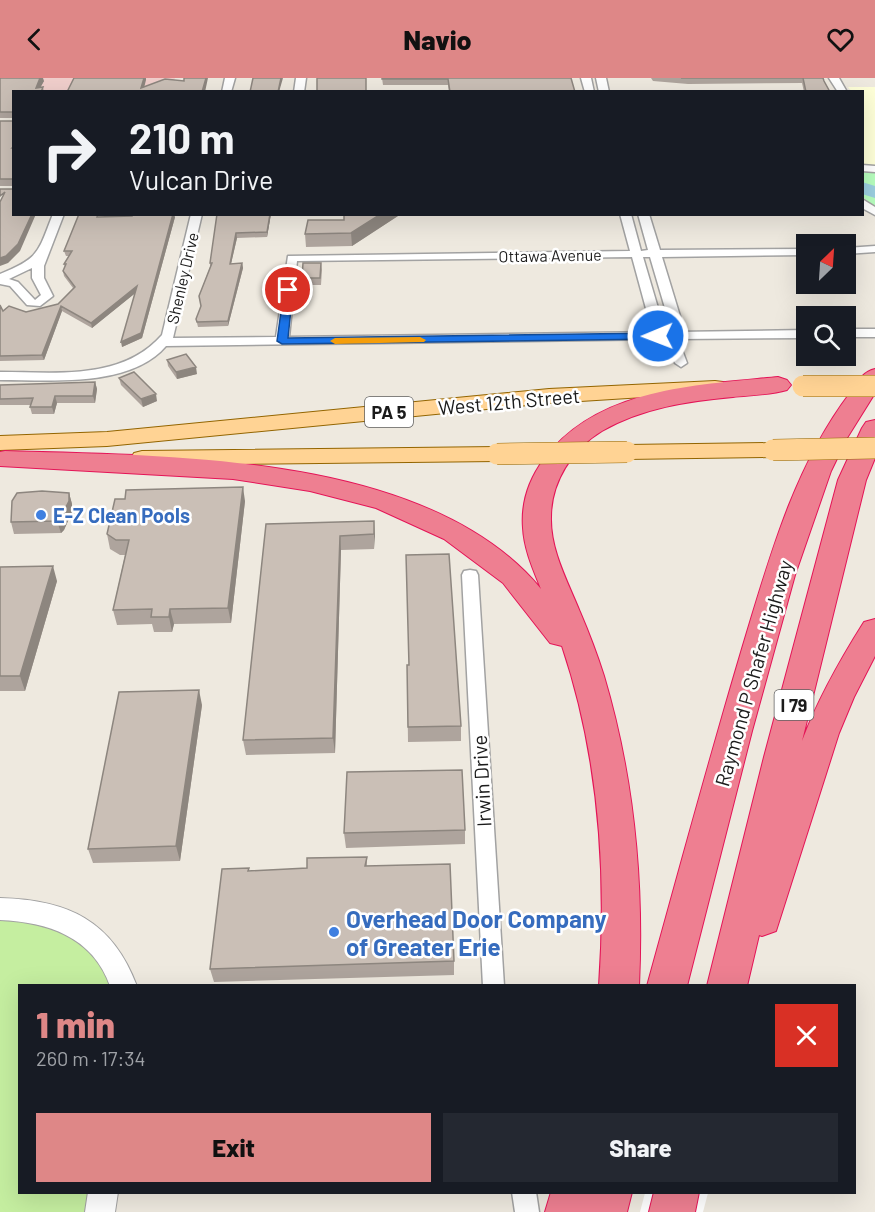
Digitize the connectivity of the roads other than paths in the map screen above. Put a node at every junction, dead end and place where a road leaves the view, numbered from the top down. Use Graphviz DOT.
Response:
graph roads {
  1 [pos="58,216"];
  2 [pos="197,216"];
  3 [pos="626,216"];
  4 [pos="644,216"];
  5 [pos="875,249"];
  6 [pos="856,250"];
  7 [pos="796,252"];
  8 [pos="43,253"];
  9 [pos="635,254"];
  10 [pos="654,254"];
  11 [pos="0,279"];
  12 [pos="856,333"];
  13 [pos="875,333"];
  14 [pos="670,334"];
  15 [pos="796,334"];
  16 [pos="282,341"];
  17 [pos="165,342"];
  18 [pos="681,363"];
  19 [pos="0,376"];
  20 [pos="875,376"];
  21 [pos="790,385"];
  22 [pos="875,386"];
  23 [pos="875,428"];
  24 [pos="875,448"];
  25 [pos="2,454"];
  26 [pos="470,575"];
  27 [pos="875,630"];
  28 [pos="601,726"];
  29 [pos="0,909"];
  30 [pos="123,984"];
  31 [pos="494,984"];
  32 [pos="619,984"];
  33 [pos="668,984"];
  34 [pos="727,984"];
  35 [pos="741,984"];
  36 [pos="103,1194"];
  37 [pos="524,1194"];
  38 [pos="573,1194"];
  39 [pos="609,1194"];
  40 [pos="676,1194"];
  41 [pos="100,1212"];
  42 [pos="527,1212"];
  43 [pos="568,1212"];
  44 [pos="604,1212"];
  45 [pos="672,1212"];
  1 -- 8 [label="street"];
  2 -- 17 [label="street, Shenley Drive"];
  3 -- 9 [label="street"];
  4 -- 10 [label="street"];
  5 -- 6 [label="street"];
  7 -- 10 [label="street, Ottawa Avenue"];
  8 -- 11 [label="street"];
  8 -- 11 [label="street"];
  9 -- 10 [label="street, Ottawa Avenue"];
  9 -- 14 [label="street"];
  9 -- 16 [label="street, Ottawa Avenue"];
  10 -- 14 [label="street"];
  12 -- 13 [label="street"];
  14 -- 15 [label="street"];
  14 -- 16 [label="street"];
  14 -- 18 [label="street"];
  16 -- 17 [label="street"];
  17 -- 19 [label="street"];
  20 -- 33 [label="highway, Raymond P Shafer Highway / I 79"];
  21 -- 22 [label="main road, West 12th Street / PA 5, bridge"];
  21 -- 25 [label="main road, West 12th Street / PA 5"];
  21 -- 28 [label="highway"];
  23 -- 34 [label="highway, I 79"];
  24 -- 25 [label="main road, PA 5, bridge"];
  25 -- 28 [label="highway"];
  26 -- 31 [label="street, Irwin Drive"];
  27 -- 35 [label="highway"];
  28 -- 32 [label="highway"];
  29 -- 30 [label="street"];
  36 -- 41 [label="street"];
  37 -- 42 [label="street"];
  38 -- 43 [label="highway"];
  39 -- 44 [label="highway"];
  40 -- 45 [label="highway"];
}
